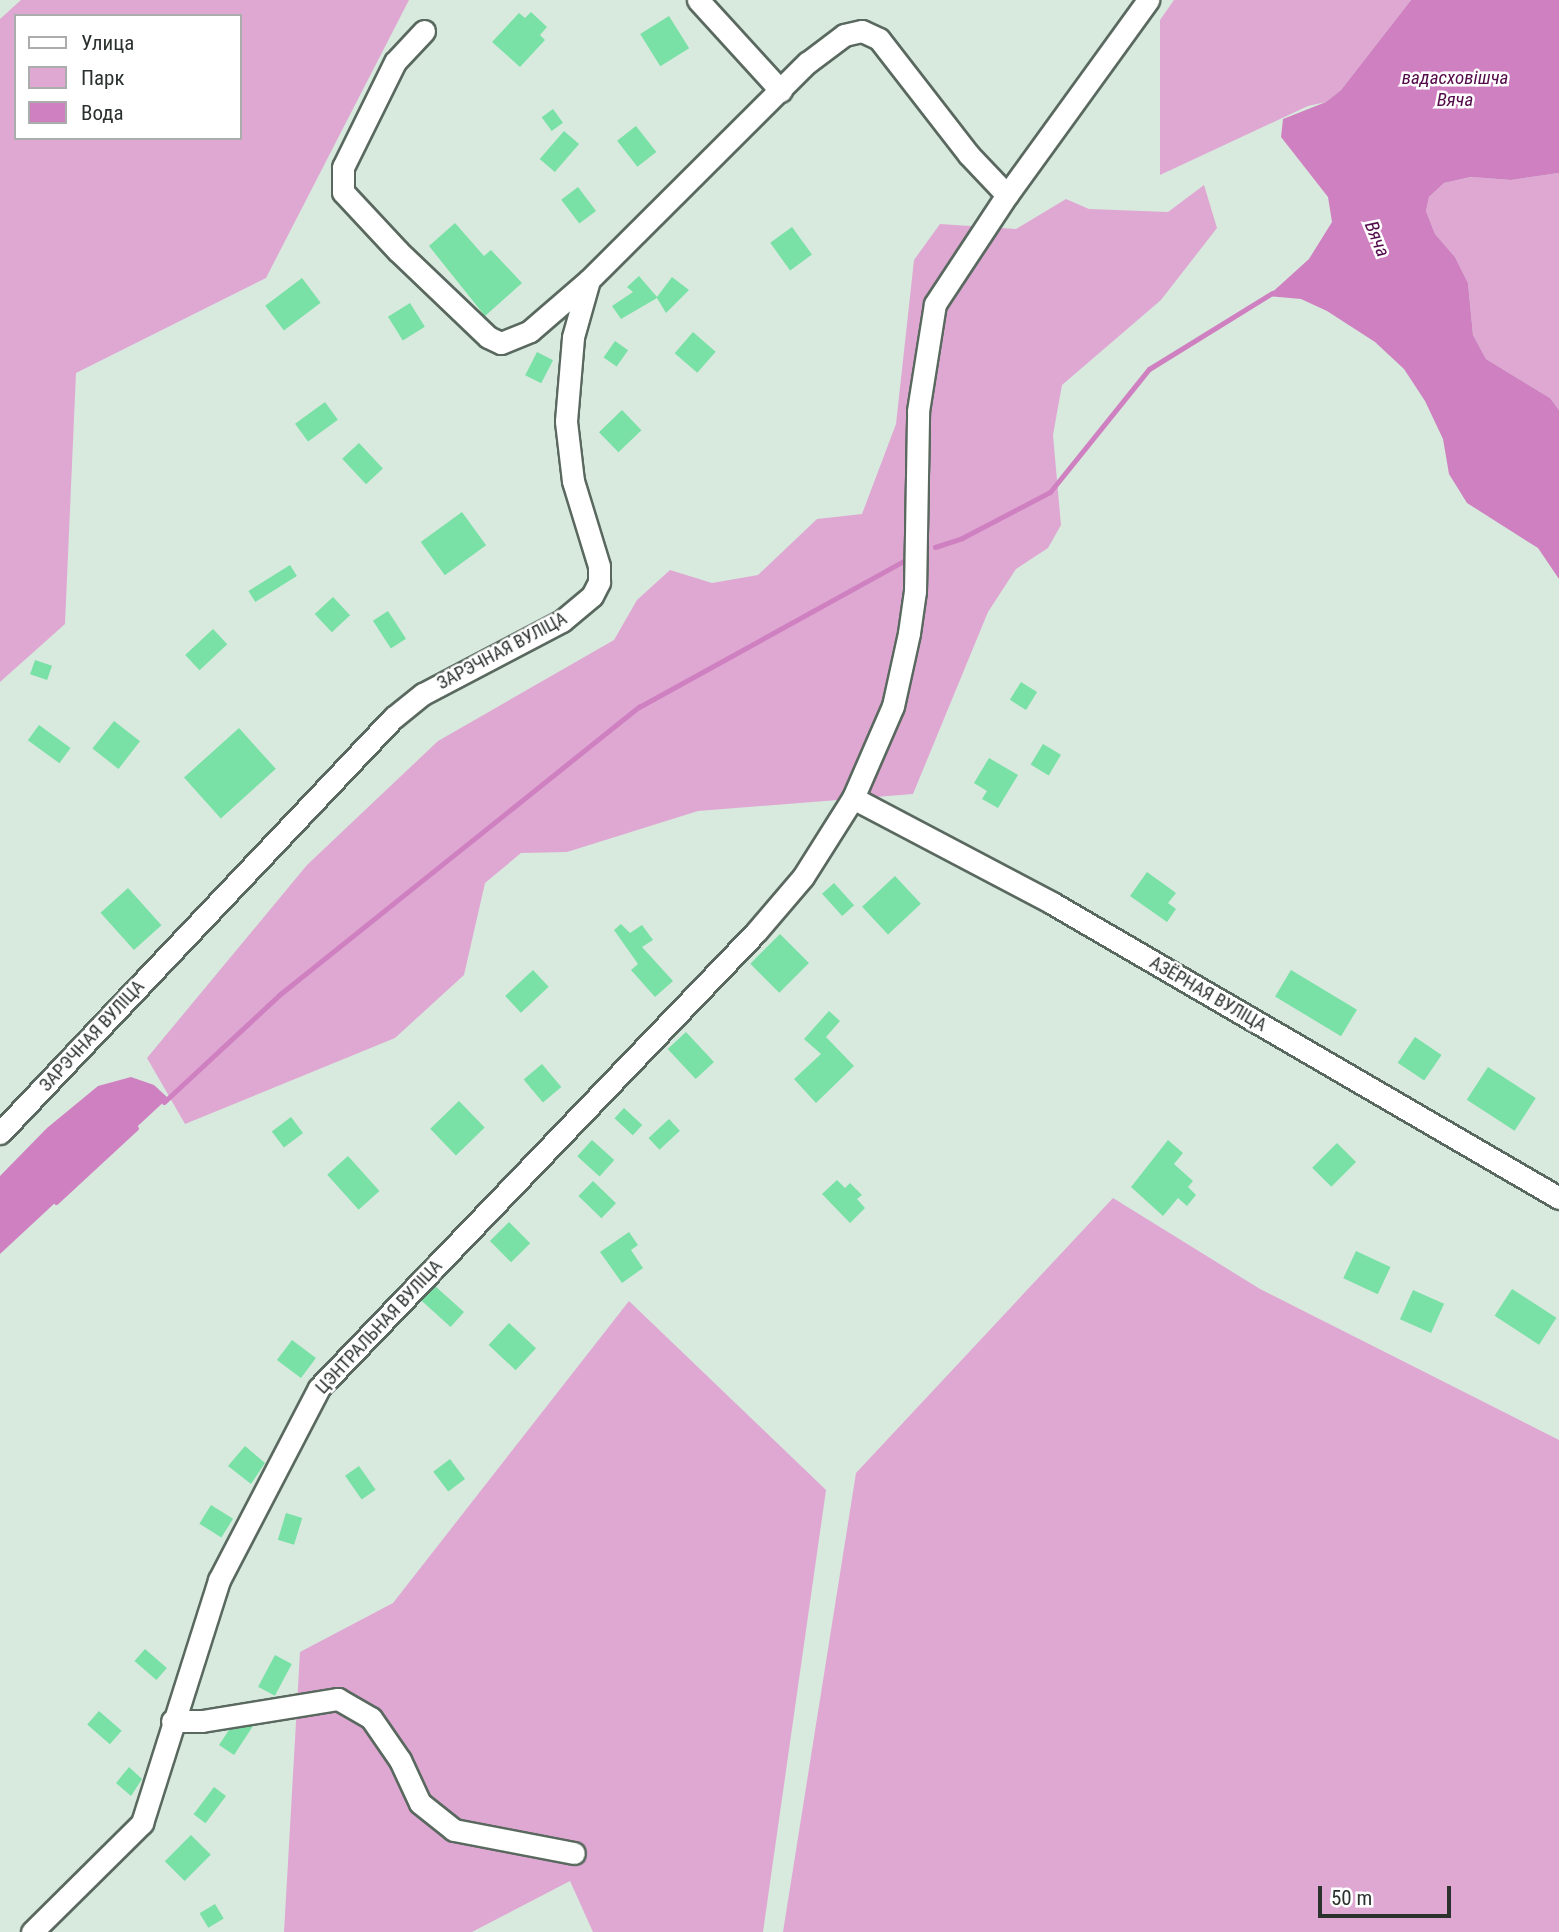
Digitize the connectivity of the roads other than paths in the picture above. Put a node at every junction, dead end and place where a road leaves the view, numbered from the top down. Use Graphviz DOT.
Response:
graph roads {
  1 [pos="698,0"];
  2 [pos="1148,0"];
  3 [pos="424,31"];
  4 [pos="781,91"];
  5 [pos="1007,195"];
  6 [pos="589,281"];
  7 [pos="853,798"];
  8 [pos="0,1133"];
  9 [pos="1559,1198"];
  10 [pos="172,1721"];
  11 [pos="574,1853"];
  12 [pos="32,1932"];
  1 -- 4 [label="street"];
  2 -- 5 [label="street, ЦЭНТРАЛЬНАЯ ВУЛІЦА"];
  3 -- 6 [label="street"];
  4 -- 5 [label="street, ЗАРЭЧНАЯ ВУЛІЦА"];
  4 -- 6 [label="street, ЗАРЭЧНАЯ ВУЛІЦА"];
  5 -- 7 [label="street, ЦЭНТРАЛЬНАЯ ВУЛІЦА"];
  6 -- 8 [label="street, ЗАРЭЧНАЯ ВУЛІЦА"];
  7 -- 9 [label="street, АЗЁРНАЯ ВУЛІЦА"];
  7 -- 10 [label="street, ЦЭНТРАЛЬНАЯ ВУЛІЦА"];
  10 -- 11 [label="street"];
  10 -- 12 [label="street, ЦЭНТРАЛЬНАЯ ВУЛІЦА"];
}
